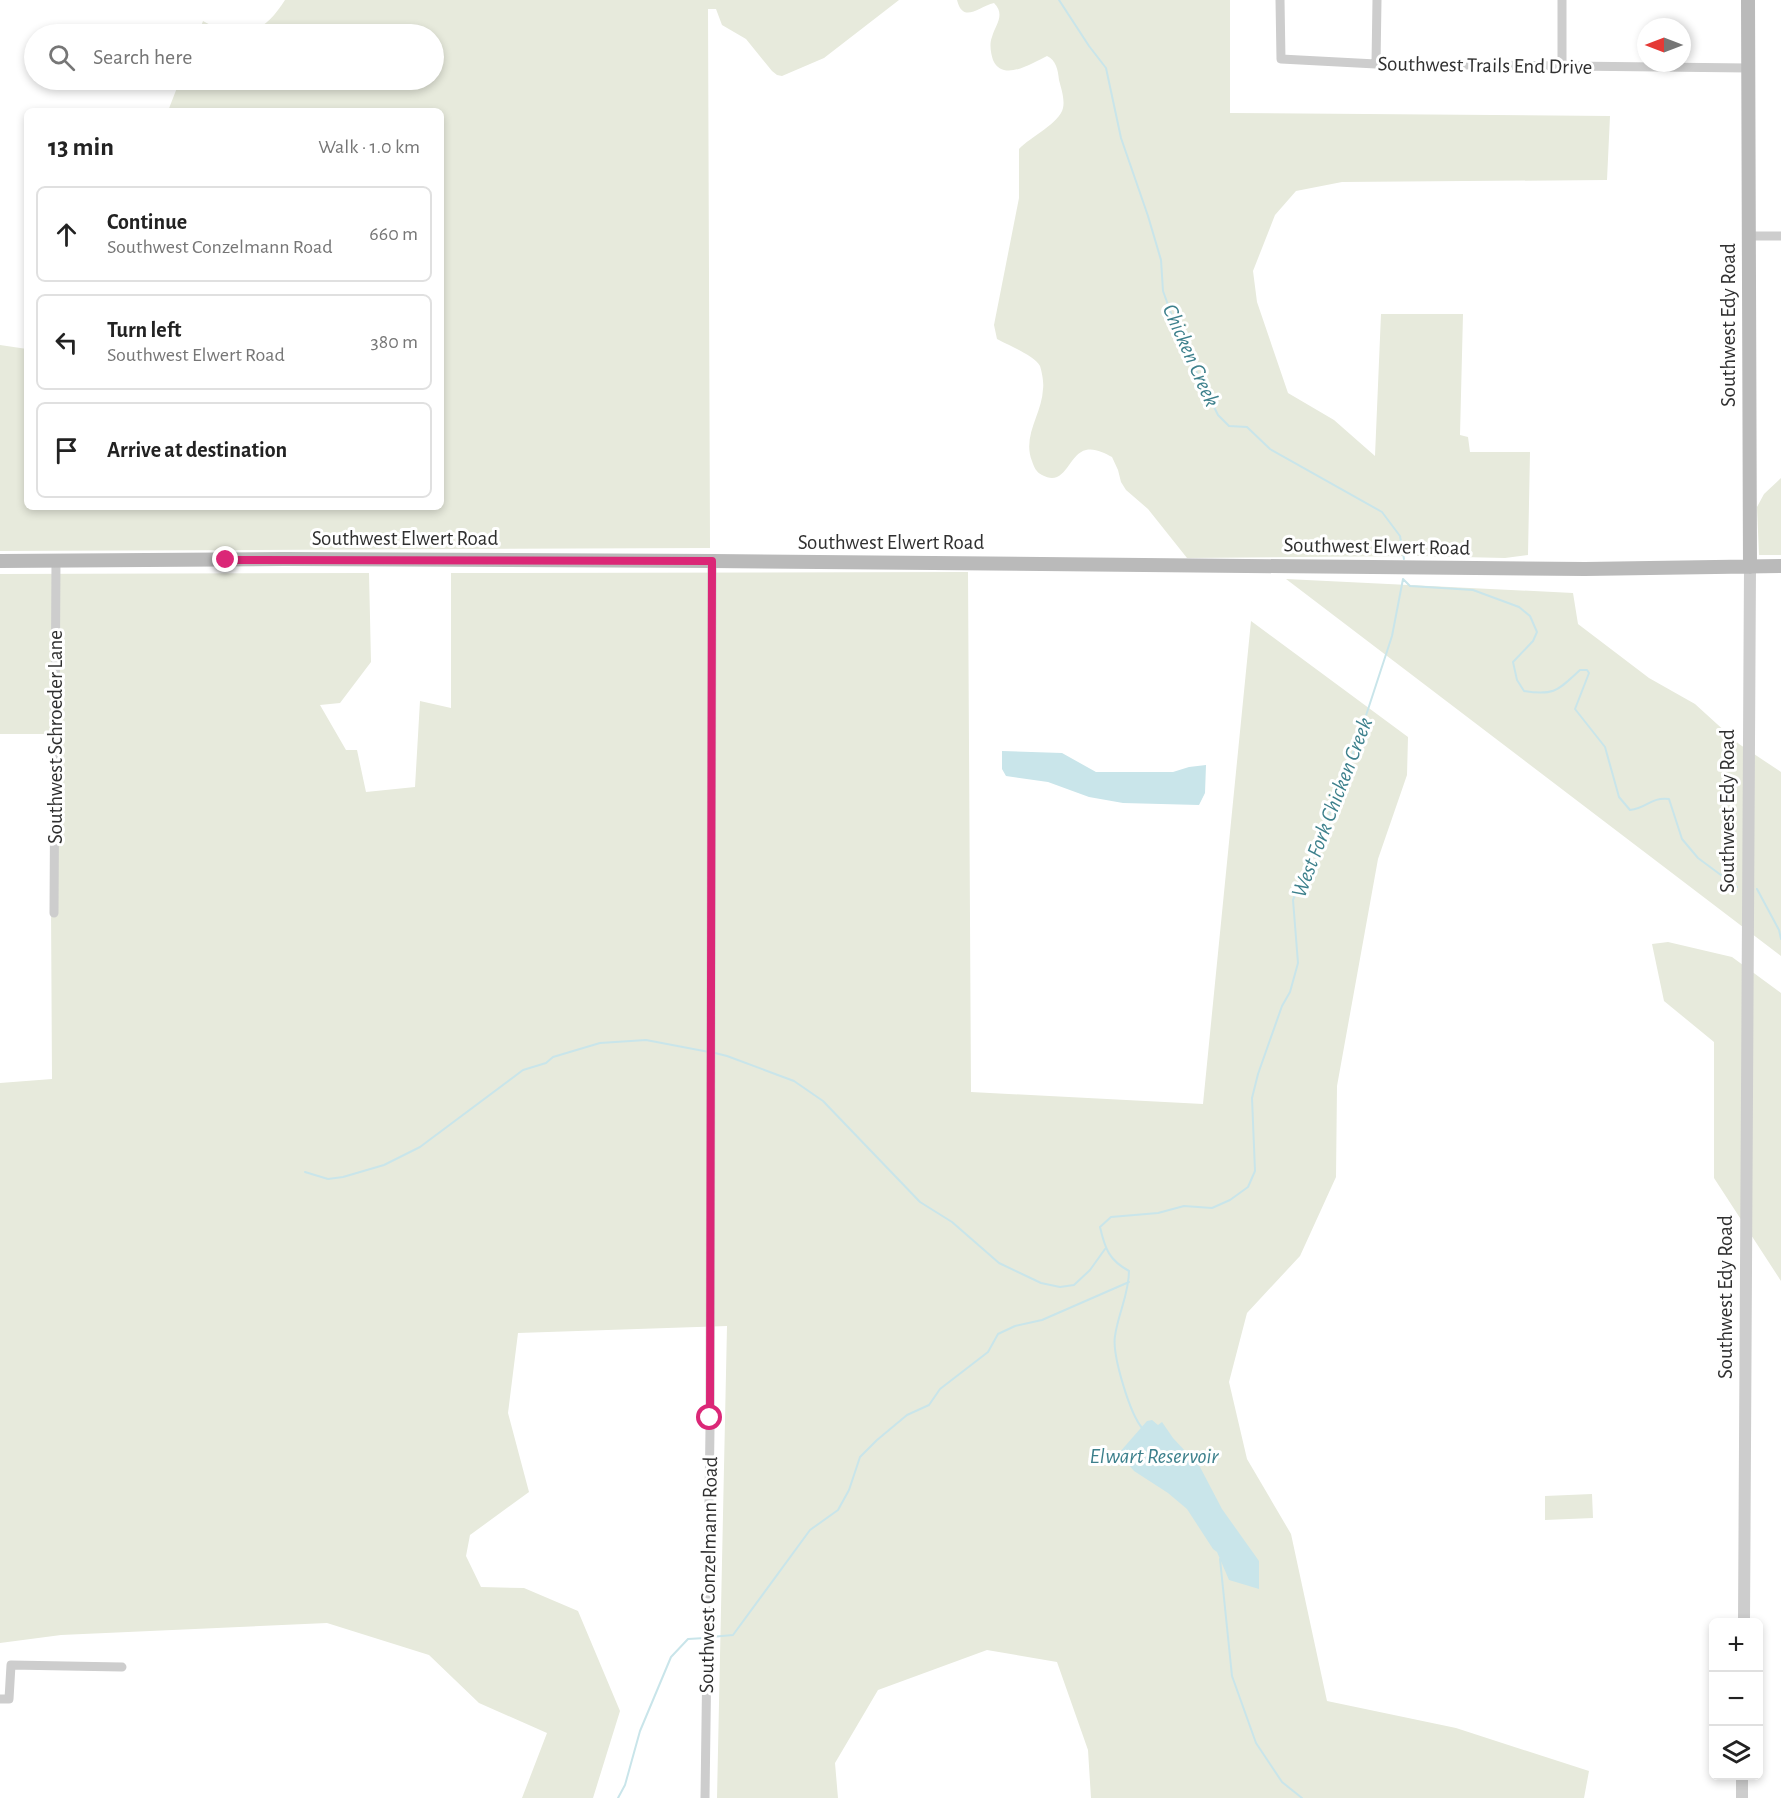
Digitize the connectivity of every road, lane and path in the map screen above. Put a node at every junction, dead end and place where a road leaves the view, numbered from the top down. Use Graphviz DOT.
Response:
graph roads {
  1 [pos="1280,0"];
  2 [pos="1377,0"];
  3 [pos="1562,0"];
  4 [pos="1748,0"];
  5 [pos="1376,64"];
  6 [pos="1562,66"];
  7 [pos="1748,68"];
  8 [pos="1749,236"];
  9 [pos="1781,236"];
  10 [pos="56,560"];
  11 [pos="0,561"];
  12 [pos="712,561"];
  13 [pos="1781,566"];
  14 [pos="1750,567"];
  15 [pos="54,913"];
  16 [pos="1744,1618"];
  17 [pos="122,1667"];
  18 [pos="0,1699"];
  19 [pos="1742,1780"];
  20 [pos="705,1798"];
  21 [pos="1742,1798"];
  1 -- 5 [label="street, Southwest Trails End Drive"];
  2 -- 5 [label="street"];
  3 -- 6 [label="street"];
  4 -- 7 [label="main road, Southwest Edy Road"];
  5 -- 6 [label="street, Southwest Trails End Drive"];
  6 -- 7 [label="street, Southwest Trails End Drive"];
  7 -- 8 [label="main road, Southwest Edy Road"];
  8 -- 9 [label="street"];
  8 -- 14 [label="main road, Southwest Edy Road"];
  10 -- 11 [label="main road, Southwest Elwert Road"];
  10 -- 12 [label="main road, Southwest Elwert Road"];
  10 -- 15 [label="street, Southwest Schroeder Lane"];
  12 -- 14 [label="main road, Southwest Elwert Road"];
  12 -- 20 [label="street, Southwest Conzelmann Road"];
  13 -- 14 [label="main road, Southwest Elwert Road"];
  14 -- 16 [label="street, Southwest Edy Road"];
  17 -- 18 [label="street"];
  19 -- 21 [label="street"];
}
